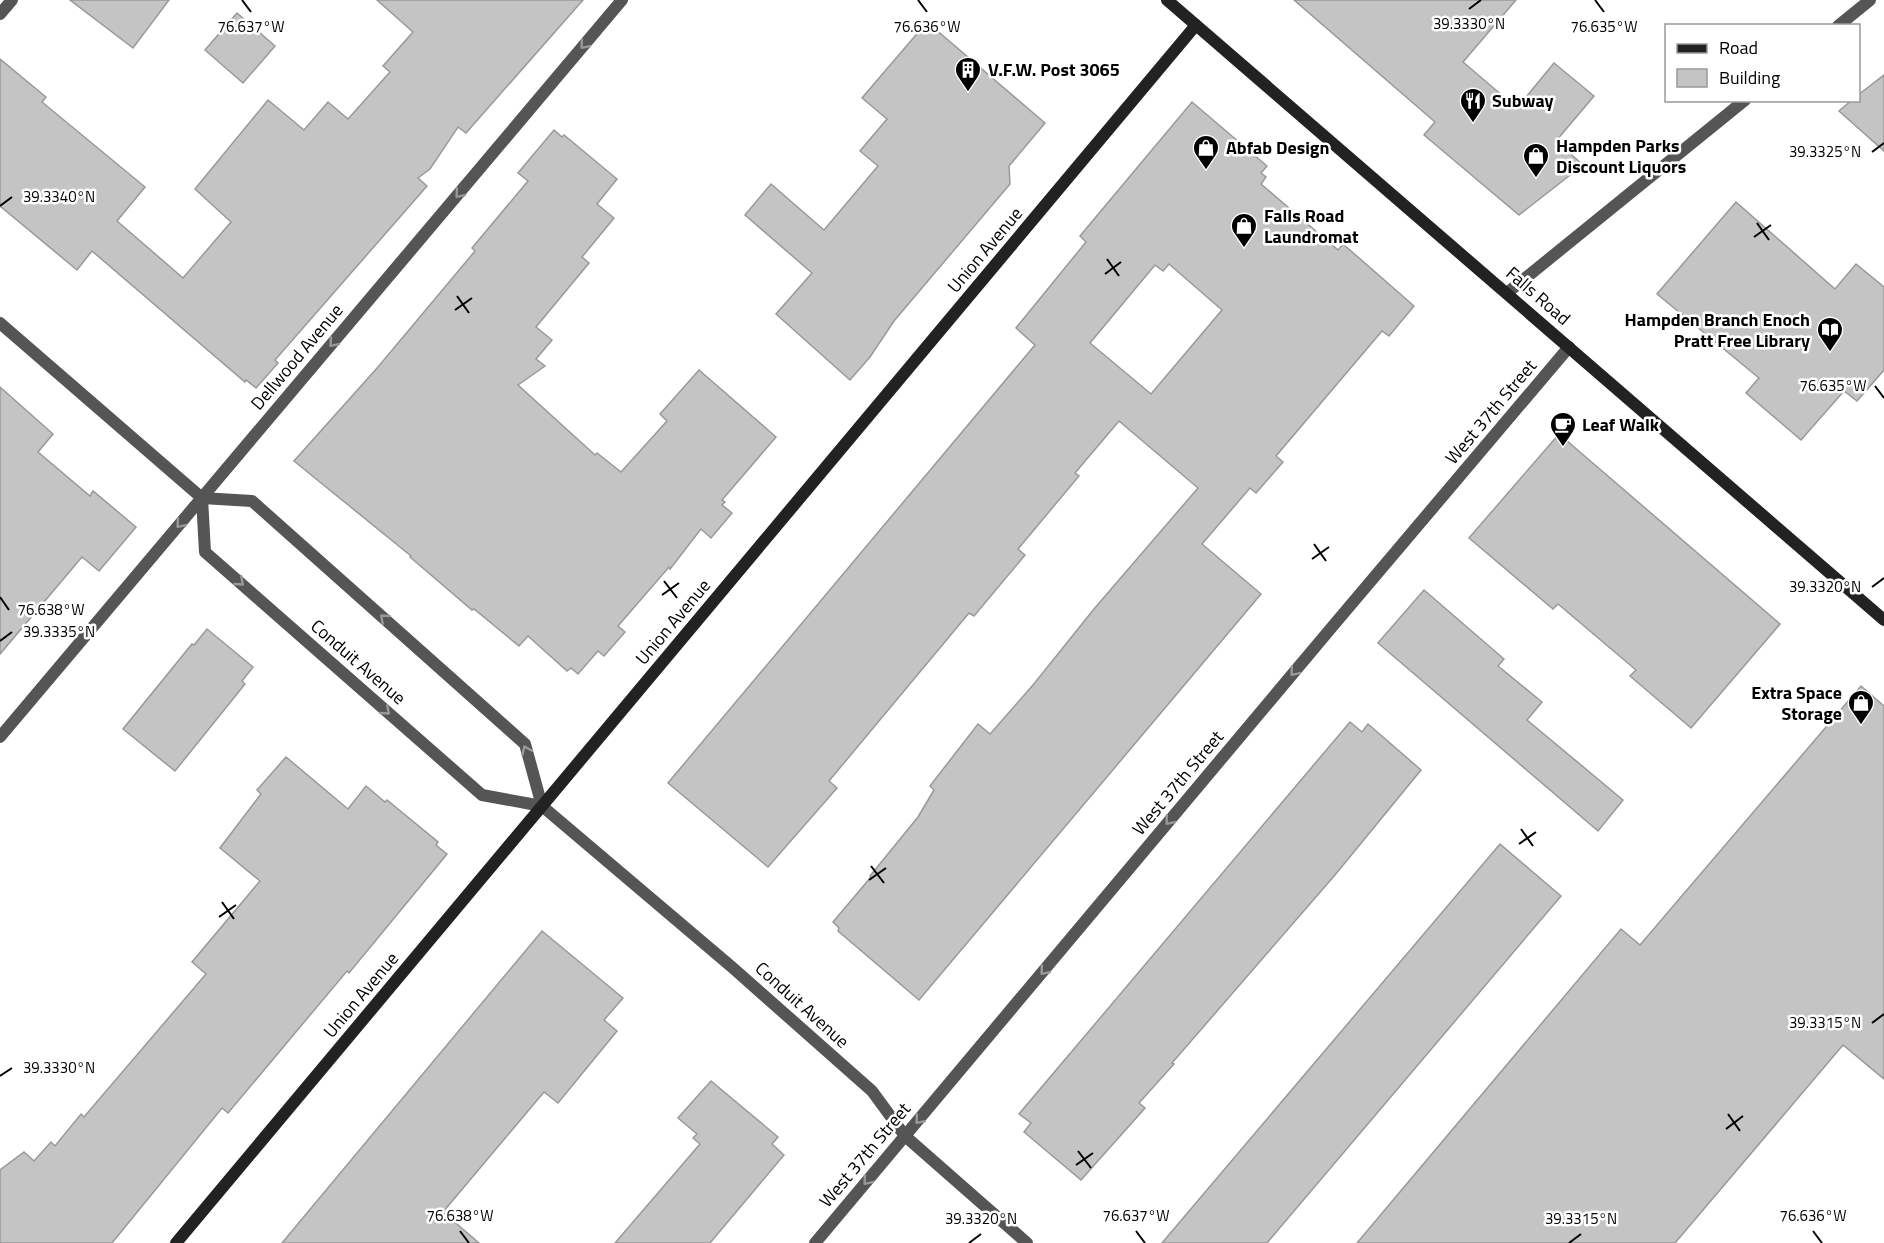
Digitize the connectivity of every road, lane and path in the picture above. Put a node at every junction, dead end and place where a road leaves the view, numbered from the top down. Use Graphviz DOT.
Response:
graph roads {
  1 [pos="12,0"];
  2 [pos="622,0"];
  3 [pos="1167,0"];
  4 [pos="1870,0"];
  5 [pos="0,14"];
  6 [pos="1840,24"];
  7 [pos="1196,25"];
  8 [pos="1743,102"];
  9 [pos="1507,293"];
  10 [pos="0,322"];
  11 [pos="1569,347"];
  12 [pos="202,498"];
  13 [pos="1884,620"];
  14 [pos="0,737"];
  15 [pos="542,806"];
  16 [pos="905,1136"];
  17 [pos="176,1243"];
  18 [pos="815,1243"];
  19 [pos="1027,1243"];
  1 -- 5 [label="street"];
  2 -- 12 [label="street, Dellwood Avenue, one-way"];
  3 -- 7 [label="street, Falls Road"];
  4 -- 6 [label="street"];
  7 -- 9 [label="street, Falls Road"];
  7 -- 15 [label="street, Union Avenue"];
  8 -- 9 [label="street"];
  9 -- 11 [label="street, Falls Road"];
  10 -- 12 [label="street"];
  11 -- 13 [label="street, Falls Road"];
  11 -- 16 [label="street, West 37th Street, one-way"];
  12 -- 14 [label="street, Dellwood Avenue, one-way"];
  15 -- 12 [label="street, one-way"];
  12 -- 15 [label="street, Conduit Avenue, one-way"];
  15 -- 16 [label="street, Conduit Avenue"];
  15 -- 17 [label="street, Union Avenue"];
  16 -- 18 [label="street, West 37th Street, one-way"];
  16 -- 19 [label="street, Conduit Avenue"];
}
